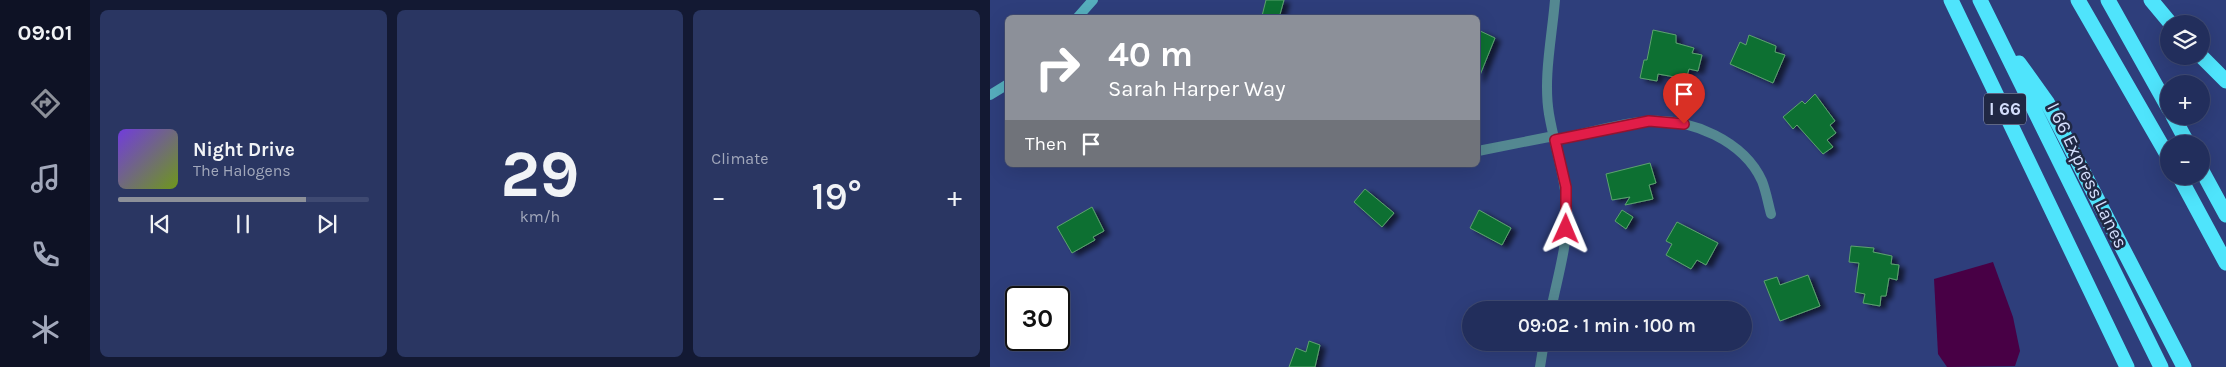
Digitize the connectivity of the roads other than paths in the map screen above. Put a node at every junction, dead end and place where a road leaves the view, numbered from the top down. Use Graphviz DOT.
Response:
graph roads {
  1 [pos="1093,0"];
  2 [pos="1555,0"];
  3 [pos="1951,0"];
  4 [pos="1980,0"];
  5 [pos="2078,0"];
  6 [pos="2108,0"];
  7 [pos="2151,0"];
  8 [pos="1080,15"];
  9 [pos="2164,15"];
  10 [pos="1992,26"];
  11 [pos="2210,65"];
  12 [pos="2226,81"];
  13 [pos="1005,86"];
  14 [pos="2160,93"];
  15 [pos="990,95"];
  16 [pos="1555,138"];
  17 [pos="2160,142"];
  18 [pos="1480,151"];
  19 [pos="2184,185"];
  20 [pos="2210,185"];
  21 [pos="1771,214"];
  22 [pos="2226,215"];
  23 [pos="2226,263"];
  24 [pos="1553,301"];
  25 [pos="2119,349"];
  26 [pos="1543,351"];
  27 [pos="1540,367"];
  28 [pos="2120,367"];
  29 [pos="2127,367"];
  30 [pos="2161,367"];
  31 [pos="2184,367"];
  1 -- 8 [label="main road"];
  2 -- 16 [label="street"];
  3 -- 25 [label="highway, I 66"];
  4 -- 10 [label="highway, I 66 Express Lanes"];
  5 -- 17 [label="highway"];
  6 -- 14 [label="highway"];
  7 -- 9 [label="highway"];
  10 -- 30 [label="highway, I 66 Express Lanes"];
  10 -- 31 [label="highway"];
  11 -- 12 [label="highway"];
  13 -- 15 [label="main road"];
  16 -- 18 [label="street"];
  16 -- 21 [label="street"];
  16 -- 24 [label="street"];
  19 -- 23 [label="highway"];
  20 -- 22 [label="highway"];
  25 -- 28 [label="highway"];
  25 -- 29 [label="highway, I 66"];
  26 -- 27 [label="street"];
}
